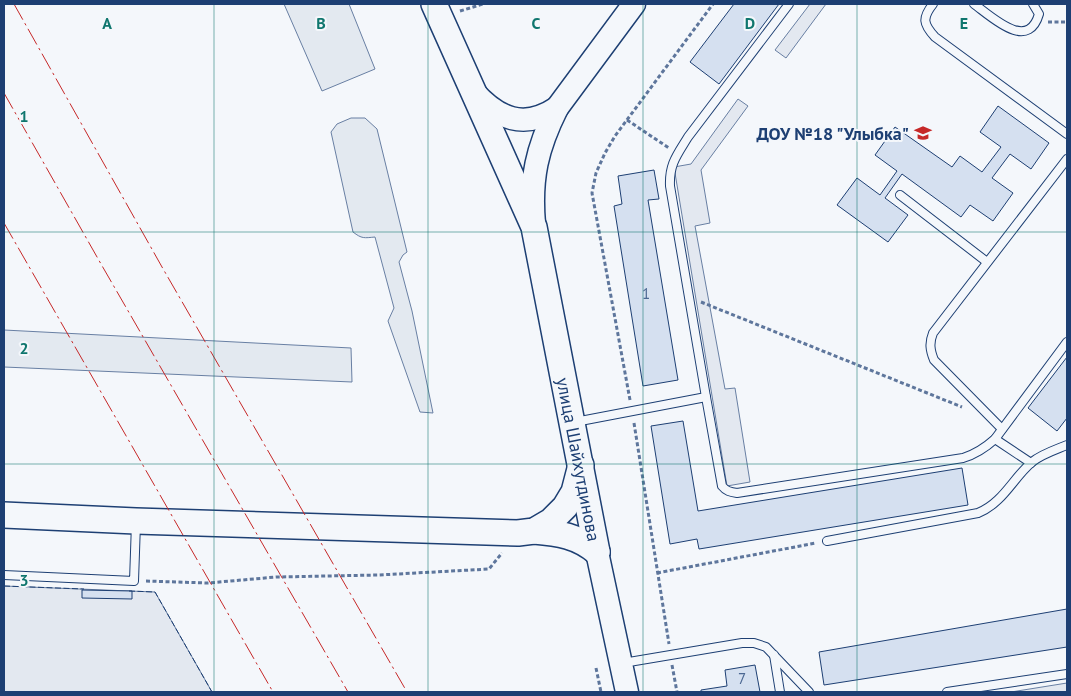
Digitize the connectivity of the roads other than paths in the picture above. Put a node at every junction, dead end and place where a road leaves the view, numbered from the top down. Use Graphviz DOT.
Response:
graph roads {
  1 [pos="434,4"];
  2 [pos="634,4"];
  3 [pos="789,4"];
  4 [pos="933,4"];
  5 [pos="974,4"];
  6 [pos="1033,4"];
  7 [pos="473,90"];
  8 [pos="557,108"];
  9 [pos="1067,134"];
  10 [pos="1067,159"];
  11 [pos="900,195"];
  12 [pos="534,227"];
  13 [pos="987,262"];
  14 [pos="1067,342"];
  15 [pos="706,397"];
  16 [pos="572,422"];
  17 [pos="1002,429"];
  18 [pos="995,439"];
  19 [pos="1067,445"];
  20 [pos="1030,463"];
  21 [pos="581,465"];
  22 [pos="4,515"];
  23 [pos="136,522"];
  24 [pos="526,532"];
  25 [pos="827,541"];
  26 [pos="598,552"];
  27 [pos="4,575"];
  28 [pos="774,654"];
  29 [pos="621,664"];
  30 [pos="1067,674"];
  31 [pos="628,692"];
  32 [pos="780,692"];
  33 [pos="809,692"];
  34 [pos="947,692"];
  1 -- 7 [label="main road, улица Шайхутдинова"];
  2 -- 8 [label="street"];
  3 -- 15 [label="lane"];
  4 -- 9 [label="lane"];
  5 -- 6 [label="lane"];
  7 -- 8 [label="street"];
  7 -- 12 [label="main road, улица Шайхутдинова"];
  8 -- 12 [label="street"];
  10 -- 13 [label="lane"];
  11 -- 13 [label="lane"];
  12 -- 16 [label="main road, улица Шайхутдинова"];
  13 -- 17 [label="lane"];
  14 -- 17 [label="lane"];
  15 -- 16 [label="lane"];
  15 -- 18 [label="lane"];
  16 -- 21 [label="main road, улица Шайхутдинова"];
  17 -- 18 [label="lane"];
  18 -- 20 [label="lane"];
  19 -- 20 [label="lane"];
  20 -- 25 [label="lane"];
  21 -- 24 [label="main road"];
  21 -- 26 [label="main road, улица Шайхутдинова"];
  22 -- 23 [label="main road"];
  23 -- 24 [label="main road"];
  23 -- 27 [label="lane"];
  24 -- 26 [label="main road"];
  26 -- 29 [label="street, улица Шайхутдинова"];
  28 -- 29 [label="lane"];
  28 -- 32 [label="lane"];
  28 -- 33 [label="lane"];
  29 -- 31 [label="street, улица Шайхутдинова"];
  30 -- 34 [label="lane"];
}
